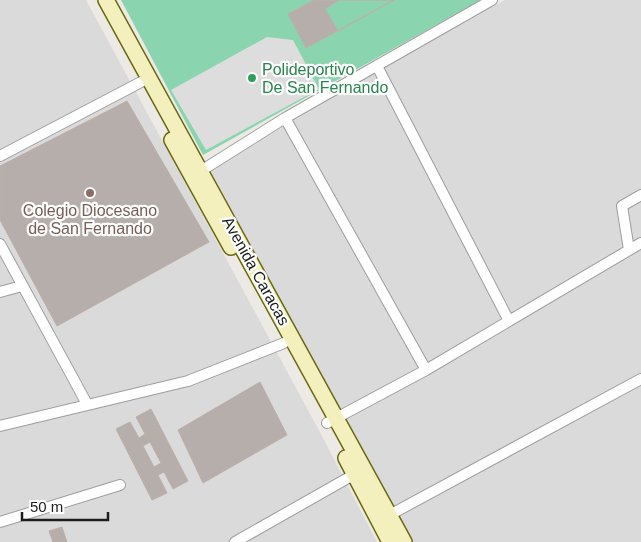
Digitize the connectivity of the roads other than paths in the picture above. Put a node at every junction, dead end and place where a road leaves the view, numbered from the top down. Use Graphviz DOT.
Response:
graph roads {
  1 [pos="97,0"];
  2 [pos="106,0"];
  3 [pos="492,0"];
  4 [pos="377,66"];
  5 [pos="141,82"];
  6 [pos="285,118"];
  7 [pos="0,156"];
  8 [pos="196,174"];
  9 [pos="641,194"];
  10 [pos="641,243"];
  11 [pos="0,244"];
  12 [pos="629,250"];
  13 [pos="22,286"];
  14 [pos="0,292"];
  15 [pos="508,321"];
  16 [pos="284,343"];
  17 [pos="426,370"];
  18 [pos="641,380"];
  19 [pos="87,404"];
  20 [pos="331,420"];
  21 [pos="0,426"];
  22 [pos="355,474"];
  23 [pos="120,485"];
  24 [pos="384,518"];
  25 [pos="0,522"];
  26 [pos="235,542"];
  27 [pos="390,542"];
  28 [pos="404,542"];
  1 -- 5 [label="main road, Avenida Caracas"];
  2 -- 8 [label="main road, Avenida Caracas"];
  3 -- 4 [label="street"];
  4 -- 6 [label="street"];
  4 -- 15 [label="street"];
  5 -- 7 [label="street"];
  5 -- 8 [label="main road, Avenida Caracas"];
  6 -- 8 [label="street"];
  6 -- 17 [label="street"];
  8 -- 16 [label="main road, Avenida Caracas"];
  8 -- 20 [label="main road, Avenida Caracas"];
  9 -- 12 [label="street"];
  10 -- 12 [label="street"];
  11 -- 13 [label="street"];
  12 -- 15 [label="street"];
  13 -- 14 [label="street"];
  13 -- 19 [label="street"];
  15 -- 17 [label="street"];
  16 -- 19 [label="street"];
  16 -- 20 [label="main road, Avenida Caracas"];
  17 -- 20 [label="street"];
  18 -- 24 [label="street"];
  19 -- 21 [label="street"];
  20 -- 22 [label="main road, Avenida Caracas"];
  20 -- 24 [label="main road, Avenida Caracas"];
  22 -- 24 [label="main road, Avenida Caracas"];
  22 -- 26 [label="street"];
  23 -- 25 [label="street"];
  24 -- 27 [label="main road, Avenida Caracas"];
  24 -- 28 [label="main road, Avenida Caracas"];
}
